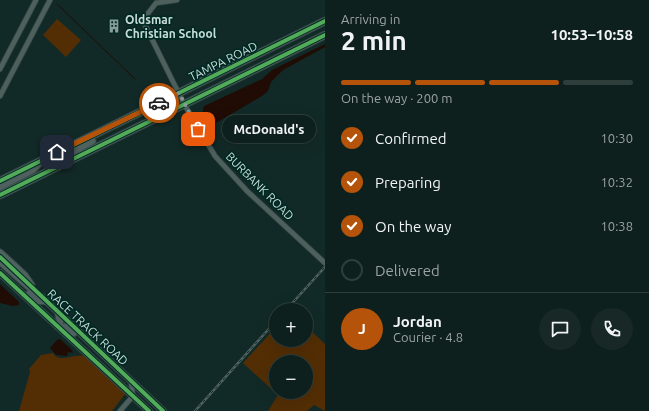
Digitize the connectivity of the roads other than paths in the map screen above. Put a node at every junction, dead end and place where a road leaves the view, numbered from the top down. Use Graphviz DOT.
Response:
graph roads {
  1 [pos="36,0"];
  2 [pos="50,0"];
  3 [pos="177,0"];
  4 [pos="325,21"];
  5 [pos="325,35"];
  6 [pos="0,69"];
  7 [pos="179,93"];
  8 [pos="0,96"];
  9 [pos="184,104"];
  10 [pos="117,124"];
  11 [pos="44,159"];
  12 [pos="62,164"];
  13 [pos="0,180"];
  14 [pos="0,187"];
  15 [pos="0,195"];
  16 [pos="0,253"];
  17 [pos="0,257"];
  18 [pos="0,261"];
  19 [pos="325,263"];
  20 [pos="0,267"];
  21 [pos="0,273"];
  22 [pos="33,287"];
  23 [pos="45,301"];
  24 [pos="58,313"];
  25 [pos="47,316"];
  26 [pos="58,327"];
  27 [pos="110,361"];
  28 [pos="116,367"];
  29 [pos="114,379"];
  30 [pos="131,381"];
  31 [pos="133,396"];
  32 [pos="120,411"];
  33 [pos="149,411"];
  34 [pos="163,411"];
  1 -- 6 [label="street"];
  2 -- 8 [label="street"];
  3 -- 7 [label="street, BURBANK ROAD"];
  4 -- 7 [label="main road, TAMPA ROAD"];
  5 -- 9 [label="main road, TAMPA ROAD"];
  7 -- 9 [label="street, BURBANK ROAD"];
  7 -- 10 [label="main road, TAMPA ROAD"];
  9 -- 12 [label="main road, TAMPA ROAD"];
  9 -- 19 [label="street, BURBANK ROAD"];
  10 -- 11 [label="main road, TAMPA ROAD"];
  10 -- 12 [label="main road"];
  11 -- 13 [label="main road, TAMPA ROAD"];
  11 -- 14 [label="main road"];
  12 -- 15 [label="main road, TAMPA ROAD"];
  16 -- 22 [label="main road"];
  17 -- 22 [label="main road, RACE TRACK ROAD"];
  18 -- 23 [label="main road"];
  20 -- 23 [label="main road"];
  21 -- 25 [label="main road, RACE TRACK ROAD"];
  22 -- 23 [label="main road, RACE TRACK ROAD"];
  23 -- 24 [label="main road, RACE TRACK ROAD"];
  23 -- 25 [label="main road"];
  24 -- 26 [label="main road"];
  24 -- 27 [label="main road, RACE TRACK ROAD"];
  25 -- 26 [label="main road, RACE TRACK ROAD"];
  26 -- 27 [label="main road"];
  26 -- 29 [label="main road, RACE TRACK ROAD"];
  27 -- 28 [label="main road, RACE TRACK ROAD"];
  28 -- 29 [label="main road"];
  28 -- 30 [label="main road, RACE TRACK ROAD"];
  29 -- 31 [label="main road, RACE TRACK ROAD"];
  30 -- 31 [label="street"];
  30 -- 34 [label="main road, RACE TRACK ROAD"];
  31 -- 32 [label="street"];
  31 -- 33 [label="main road, RACE TRACK ROAD"];
}
